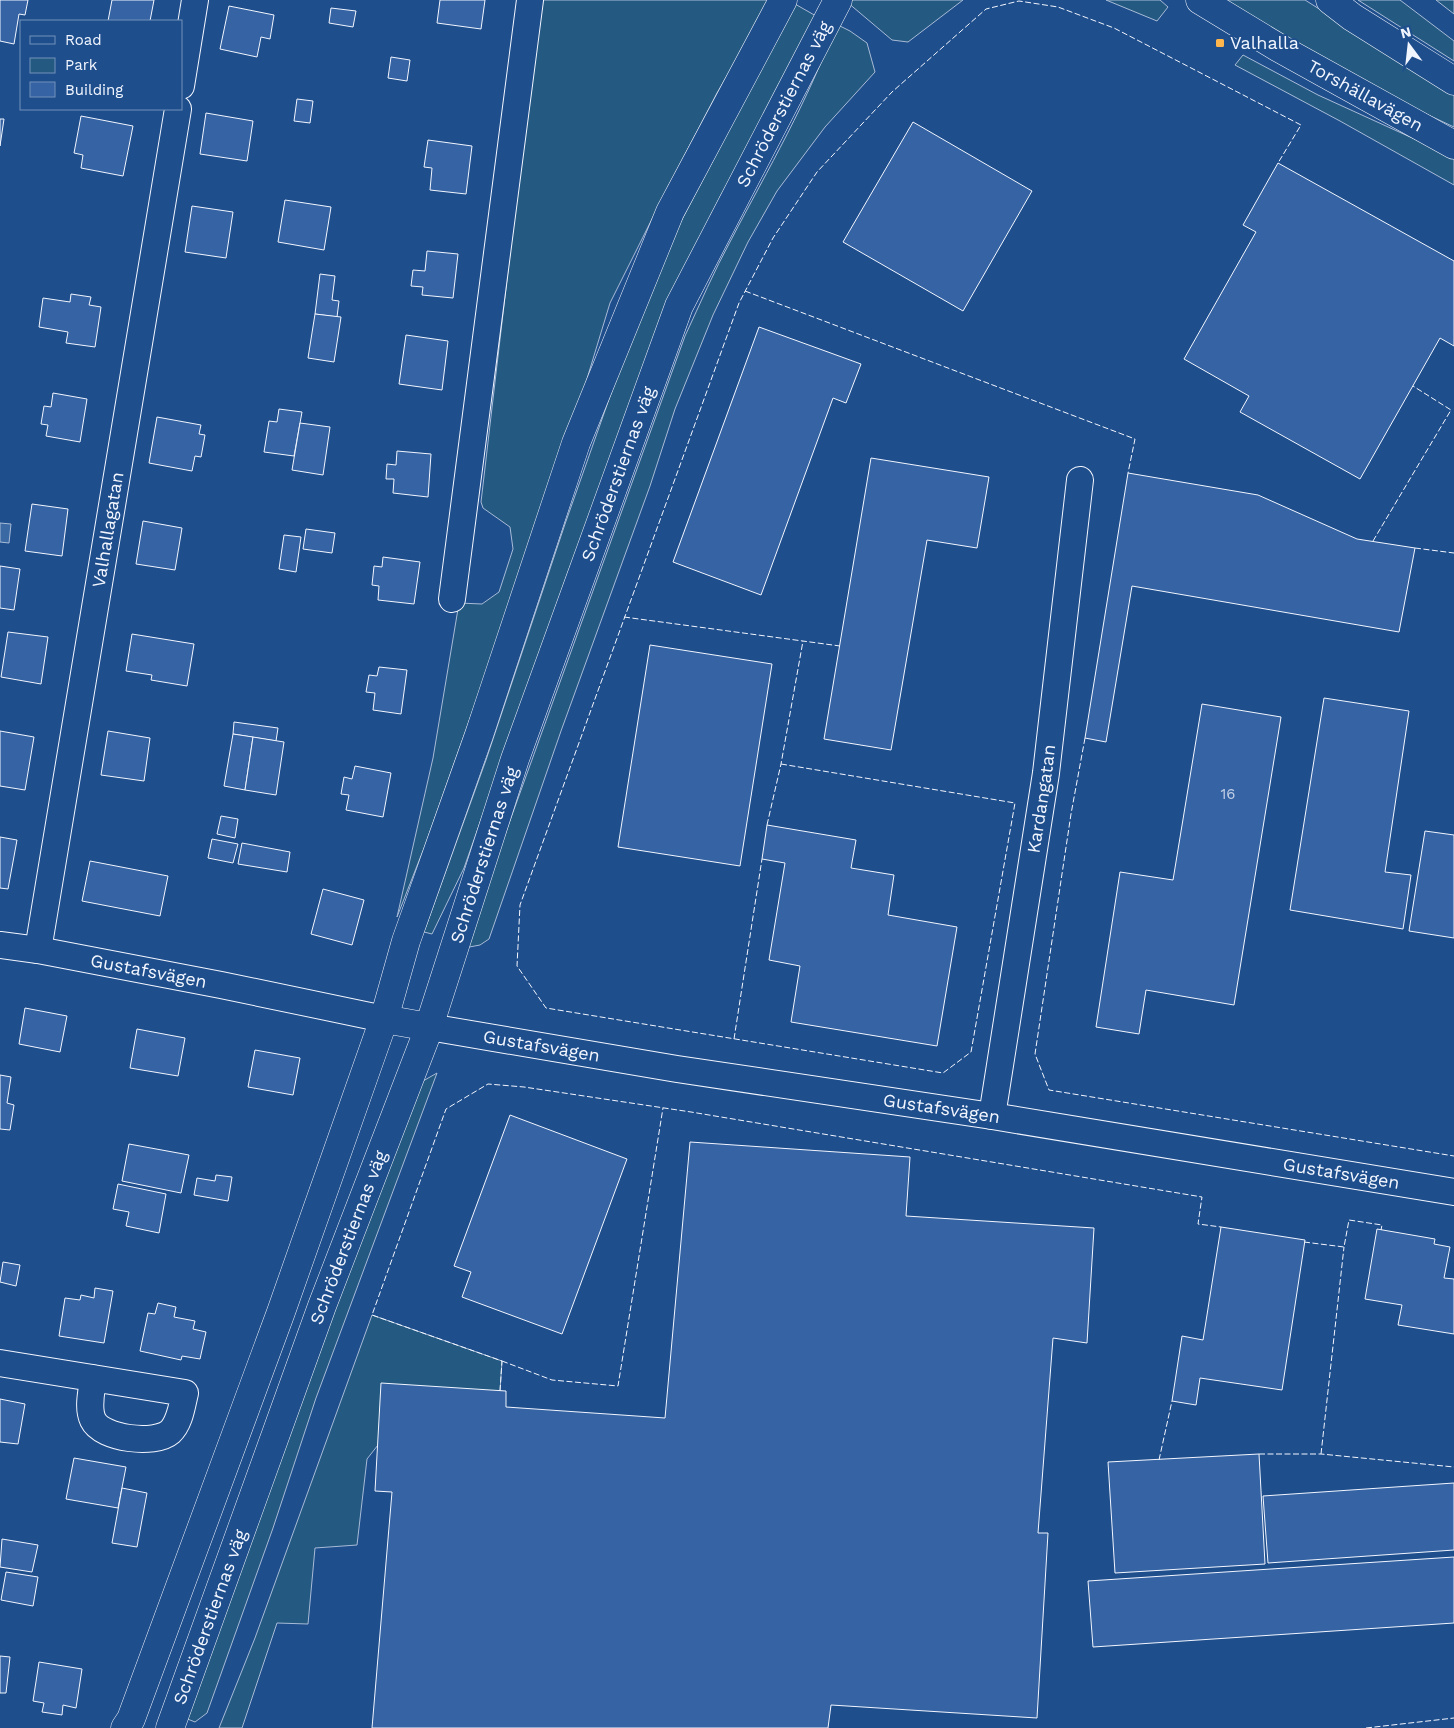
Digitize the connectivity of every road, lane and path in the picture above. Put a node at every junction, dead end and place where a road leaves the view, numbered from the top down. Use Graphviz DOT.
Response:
graph roads {
  1 [pos="195,0"];
  2 [pos="530,0"];
  3 [pos="783,0"];
  4 [pos="838,0"];
  5 [pos="1200,0"];
  6 [pos="1330,0"];
  7 [pos="182,80"];
  8 [pos="1454,81"];
  9 [pos="178,110"];
  10 [pos="1454,145"];
  11 [pos="1080,480"];
  12 [pos="452,599"];
  13 [pos="0,945"];
  14 [pos="38,950"];
  15 [pos="384,1019"];
  16 [pos="429,1027"];
  17 [pos="992,1116"];
  18 [pos="1454,1192"];
  19 [pos="0,1363"];
  20 [pos="93,1378"];
  21 [pos="125,1728"];
  22 [pos="170,1728"];
  1 -- 7 [label="street"];
  2 -- 12 [label="street"];
  3 -- 15 [label="street, Schröderstiernas väg"];
  4 -- 16 [label="street, Schröderstiernas väg"];
  5 -- 10 [label="street, Torshällavägen"];
  6 -- 8 [label="street"];
  9 -- 14 [label="street, Valhallagatan"];
  11 -- 17 [label="street, Kardangatan"];
  13 -- 14 [label="street, Gustafsvägen"];
  14 -- 15 [label="street, Gustafsvägen"];
  15 -- 16 [label="street"];
  15 -- 21 [label="street, Schröderstiernas väg"];
  16 -- 17 [label="street, Gustafsvägen"];
  16 -- 22 [label="street, Schröderstiernas väg"];
  17 -- 18 [label="street, Gustafsvägen"];
  19 -- 20 [label="street"];
}
